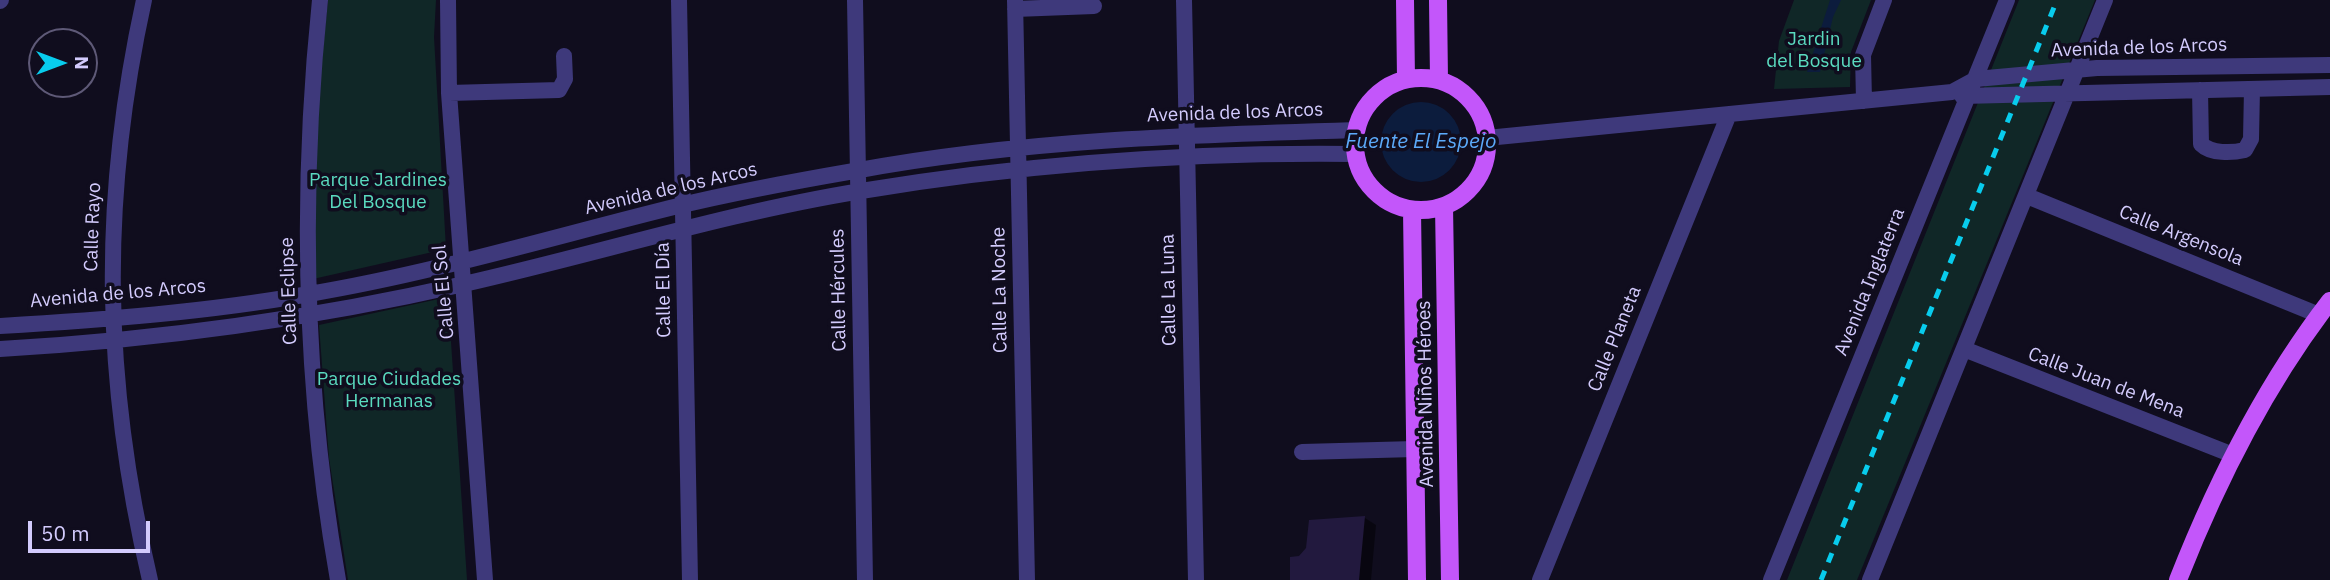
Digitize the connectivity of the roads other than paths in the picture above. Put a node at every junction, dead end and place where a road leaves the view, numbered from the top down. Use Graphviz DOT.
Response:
graph roads {
  1 [pos="144,0"];
  2 [pos="320,0"];
  3 [pos="448,0"];
  4 [pos="679,0"];
  5 [pos="855,0"];
  6 [pos="1184,0"];
  7 [pos="1405,0"];
  8 [pos="1438,0"];
  9 [pos="1884,0"];
  10 [pos="2007,0"];
  11 [pos="2105,0"];
  12 [pos="1015,4"];
  13 [pos="1094,6"];
  14 [pos="564,55"];
  15 [pos="2330,65"];
  16 [pos="2077,70"];
  17 [pos="1406,79"];
  18 [pos="1439,79"];
  19 [pos="1976,79"];
  20 [pos="2330,88"];
  21 [pos="2252,89"];
  22 [pos="2200,90"];
  23 [pos="1952,92"];
  24 [pos="2069,92"];
  25 [pos="449,93"];
  26 [pos="1968,98"];
  27 [pos="1864,101"];
  28 [pos="1729,114"];
  29 [pos="1356,130"];
  30 [pos="1187,134"];
  31 [pos="1488,138"];
  32 [pos="1018,147"];
  33 [pos="1356,154"];
  34 [pos="1188,157"];
  35 [pos="1019,169"];
  36 [pos="858,170"];
  37 [pos="858,192"];
  38 [pos="2027,196"];
  39 [pos="683,205"];
  40 [pos="1444,206"];
  41 [pos="1412,210"];
  42 [pos="683,228"];
  43 [pos="462,261"];
  44 [pos="465,284"];
  45 [pos="310,294"];
  46 [pos="2325,308"];
  47 [pos="310,316"];
  48 [pos="113,319"];
  49 [pos="0,326"];
  50 [pos="115,342"];
  51 [pos="0,349"];
  52 [pos="1964,349"];
  53 [pos="1415,449"];
  54 [pos="1302,452"];
  55 [pos="2233,455"];
  56 [pos="150,580"];
  57 [pos="338,580"];
  58 [pos="485,580"];
  59 [pos="690,580"];
  60 [pos="865,580"];
  61 [pos="1027,580"];
  62 [pos="1196,580"];
  63 [pos="1417,580"];
  64 [pos="1450,580"];
  65 [pos="1539,580"];
  66 [pos="1771,580"];
  67 [pos="1870,580"];
  68 [pos="2178,580"];
  1 -- 48 [label="street, Calle Rayo"];
  2 -- 45 [label="street, Calle Eclipse"];
  3 -- 25 [label="street, Calle El Sol"];
  4 -- 39 [label="street, Calle El Día"];
  5 -- 36 [label="street, Calle Hércules"];
  6 -- 30 [label="street, Calle La Luna"];
  7 -- 17 [label="main road"];
  8 -- 18 [label="main road"];
  9 -- 27 [label="street"];
  10 -- 19 [label="street, Avenida Inglaterra"];
  11 -- 16 [label="street"];
  12 -- 13 [label="street"];
  12 -- 32 [label="street, Calle La Noche"];
  14 -- 25 [label="street"];
  15 -- 16 [label="street, Avenida de los Arcos"];
  16 -- 19 [label="street, Avenida de los Arcos"];
  16 -- 24 [label="street"];
  17 -- 18 [label="main road"];
  17 -- 29 [label="main road"];
  18 -- 31 [label="main road"];
  19 -- 23 [label="street, Avenida de los Arcos"];
  19 -- 26 [label="street, Avenida Inglaterra"];
  20 -- 21 [label="street, Avenida de los Arcos"];
  21 -- 22 [label="street, Avenida de los Arcos"];
  21 -- 22 [label="street"];
  22 -- 24 [label="street, Avenida de los Arcos"];
  23 -- 26 [label="street, Avenida de los Arcos"];
  23 -- 27 [label="street, Avenida de los Arcos"];
  24 -- 26 [label="street, Avenida de los Arcos"];
  24 -- 38 [label="street"];
  25 -- 43 [label="street, Calle El Sol"];
  26 -- 66 [label="street, Avenida Inglaterra"];
  27 -- 28 [label="street, Avenida de los Arcos"];
  28 -- 31 [label="street, Avenida de los Arcos"];
  28 -- 65 [label="street, Calle Planeta"];
  29 -- 30 [label="street, Avenida de los Arcos"];
  29 -- 33 [label="main road"];
  30 -- 32 [label="street, Avenida de los Arcos"];
  30 -- 34 [label="street, Calle La Luna"];
  31 -- 40 [label="main road"];
  32 -- 35 [label="street, Calle La Noche"];
  32 -- 36 [label="street, Avenida de los Arcos"];
  33 -- 34 [label="street"];
  33 -- 41 [label="main road"];
  34 -- 35 [label="street"];
  34 -- 62 [label="street, Calle La Luna"];
  35 -- 37 [label="street"];
  35 -- 61 [label="street, Calle La Noche"];
  36 -- 37 [label="street, Calle Hércules"];
  36 -- 39 [label="street, Avenida de los Arcos"];
  37 -- 42 [label="street"];
  37 -- 60 [label="street, Calle Hércules"];
  38 -- 46 [label="street, Calle Argensola"];
  38 -- 52 [label="street"];
  39 -- 42 [label="street, Calle El Día"];
  39 -- 43 [label="street, Avenida de los Arcos"];
  40 -- 41 [label="main road"];
  40 -- 64 [label="main road, Avenida Niños Héroes"];
  41 -- 53 [label="main road, Avenida Niños Héroes"];
  42 -- 44 [label="street"];
  42 -- 59 [label="street, Calle El Día"];
  43 -- 44 [label="street, Calle El Sol"];
  43 -- 45 [label="street, Avenida de los Arcos"];
  44 -- 47 [label="street"];
  44 -- 58 [label="street, Calle El Sol"];
  45 -- 47 [label="street, Calle Eclipse"];
  45 -- 48 [label="street, Avenida de los Arcos"];
  46 -- 55 [label="main road"];
  47 -- 50 [label="street"];
  47 -- 57 [label="street, Calle Eclipse"];
  48 -- 49 [label="street, Avenida de los Arcos"];
  48 -- 50 [label="street, Calle Rayo"];
  50 -- 51 [label="street"];
  50 -- 56 [label="street, Calle Rayo"];
  52 -- 55 [label="street, Calle Juan de Mena"];
  52 -- 67 [label="street"];
  53 -- 54 [label="street"];
  53 -- 63 [label="main road, Avenida Niños Héroes"];
  55 -- 68 [label="main road"];
}
